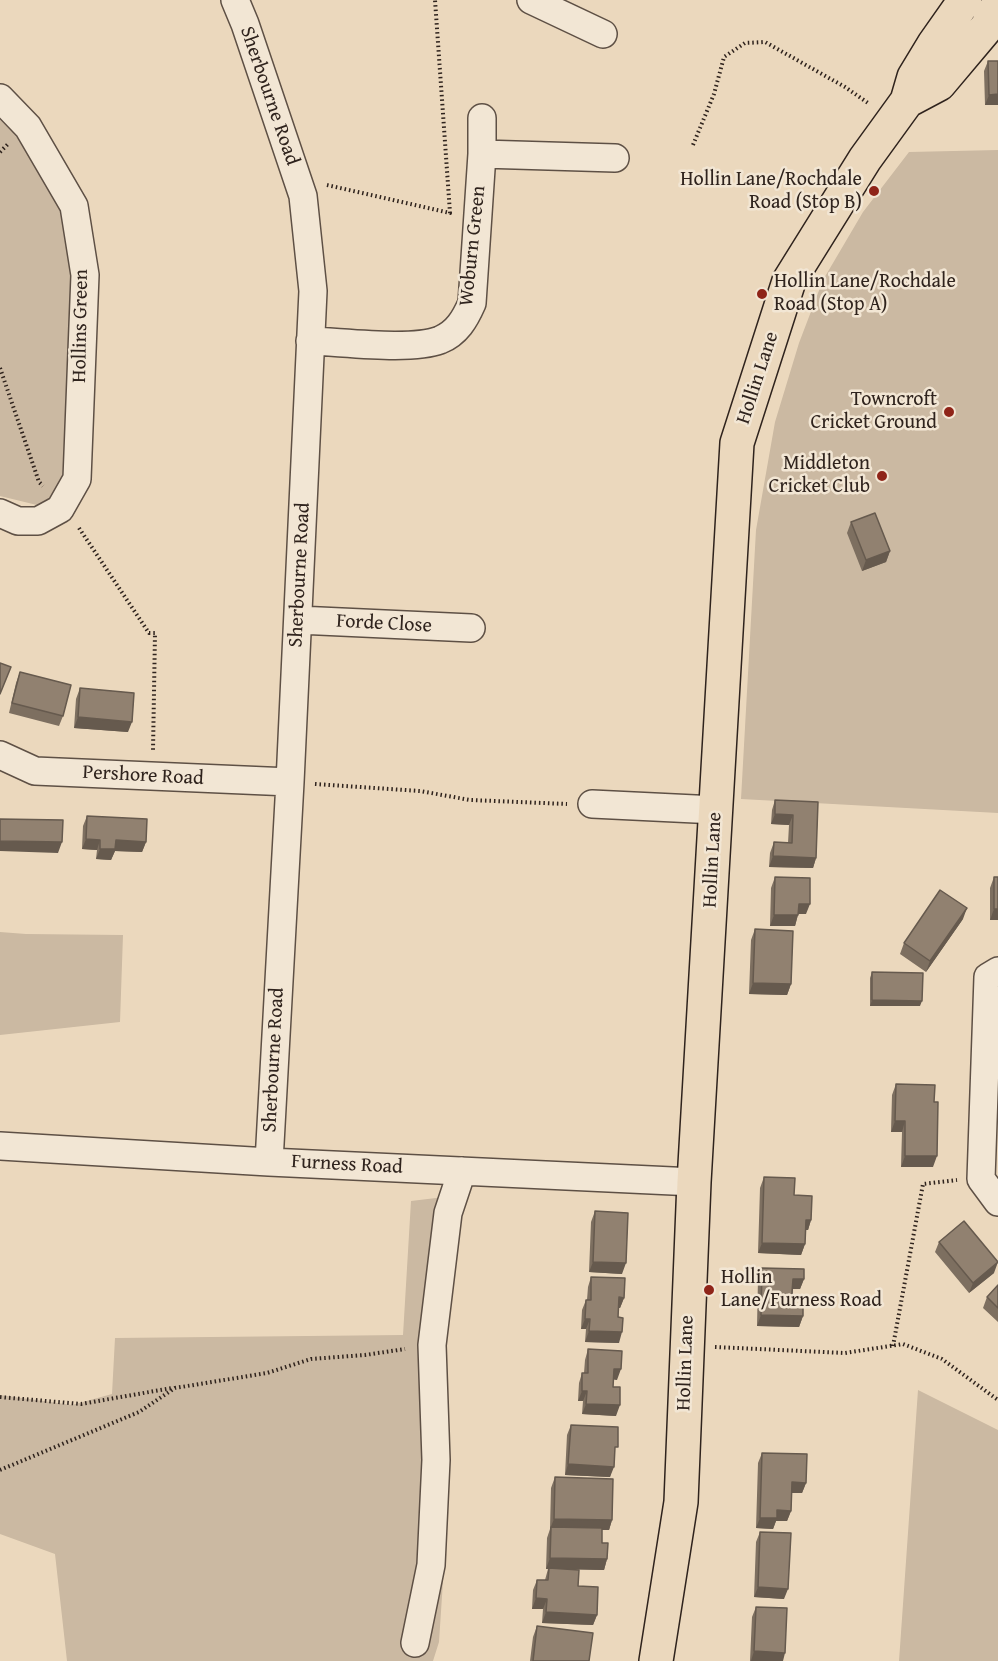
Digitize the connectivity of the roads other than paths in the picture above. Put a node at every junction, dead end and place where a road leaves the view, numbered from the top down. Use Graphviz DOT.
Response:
graph roads {
  1 [pos="235,0"];
  2 [pos="531,0"];
  3 [pos="950,5"];
  4 [pos="994,18"];
  5 [pos="603,34"];
  6 [pos="0,99"];
  7 [pos="900,111"];
  8 [pos="482,118"];
  9 [pos="482,154"];
  10 [pos="615,158"];
  11 [pos="310,341"];
  12 [pos="0,513"];
  13 [pos="298,620"];
  14 [pos="471,628"];
  15 [pos="0,754"];
  16 [pos="290,782"];
  17 [pos="592,804"];
  18 [pos="716,810"];
  19 [pos="993,974"];
  20 [pos="0,1146"];
  21 [pos="269,1162"];
  22 [pos="462,1171"];
  23 [pos="694,1182"];
  24 [pos="998,1202"];
  25 [pos="415,1643"];
  26 [pos="656,1661"];
  1 -- 11 [label="street, Sherbourne Road"];
  2 -- 5 [label="street"];
  3 -- 4 [label="main road"];
  3 -- 7 [label="main road, Hollin Lane"];
  4 -- 7 [label="main road, Hollin Lane"];
  6 -- 12 [label="street, Hollins Green"];
  7 -- 18 [label="main road, Hollin Lane"];
  8 -- 9 [label="street, Woburn Green"];
  9 -- 10 [label="street"];
  9 -- 11 [label="street, Woburn Green"];
  11 -- 13 [label="street, Sherbourne Road"];
  13 -- 14 [label="street, Forde Close"];
  13 -- 16 [label="street, Sherbourne Road"];
  15 -- 16 [label="street, Pershore Road"];
  16 -- 21 [label="street, Sherbourne Road"];
  17 -- 18 [label="street"];
  18 -- 23 [label="main road, Hollin Lane"];
  19 -- 24 [label="street"];
  20 -- 21 [label="street, Furness Road"];
  21 -- 22 [label="street, Furness Road"];
  22 -- 23 [label="street, Furness Road"];
  22 -- 25 [label="street"];
  23 -- 26 [label="main road, Hollin Lane"];
}
